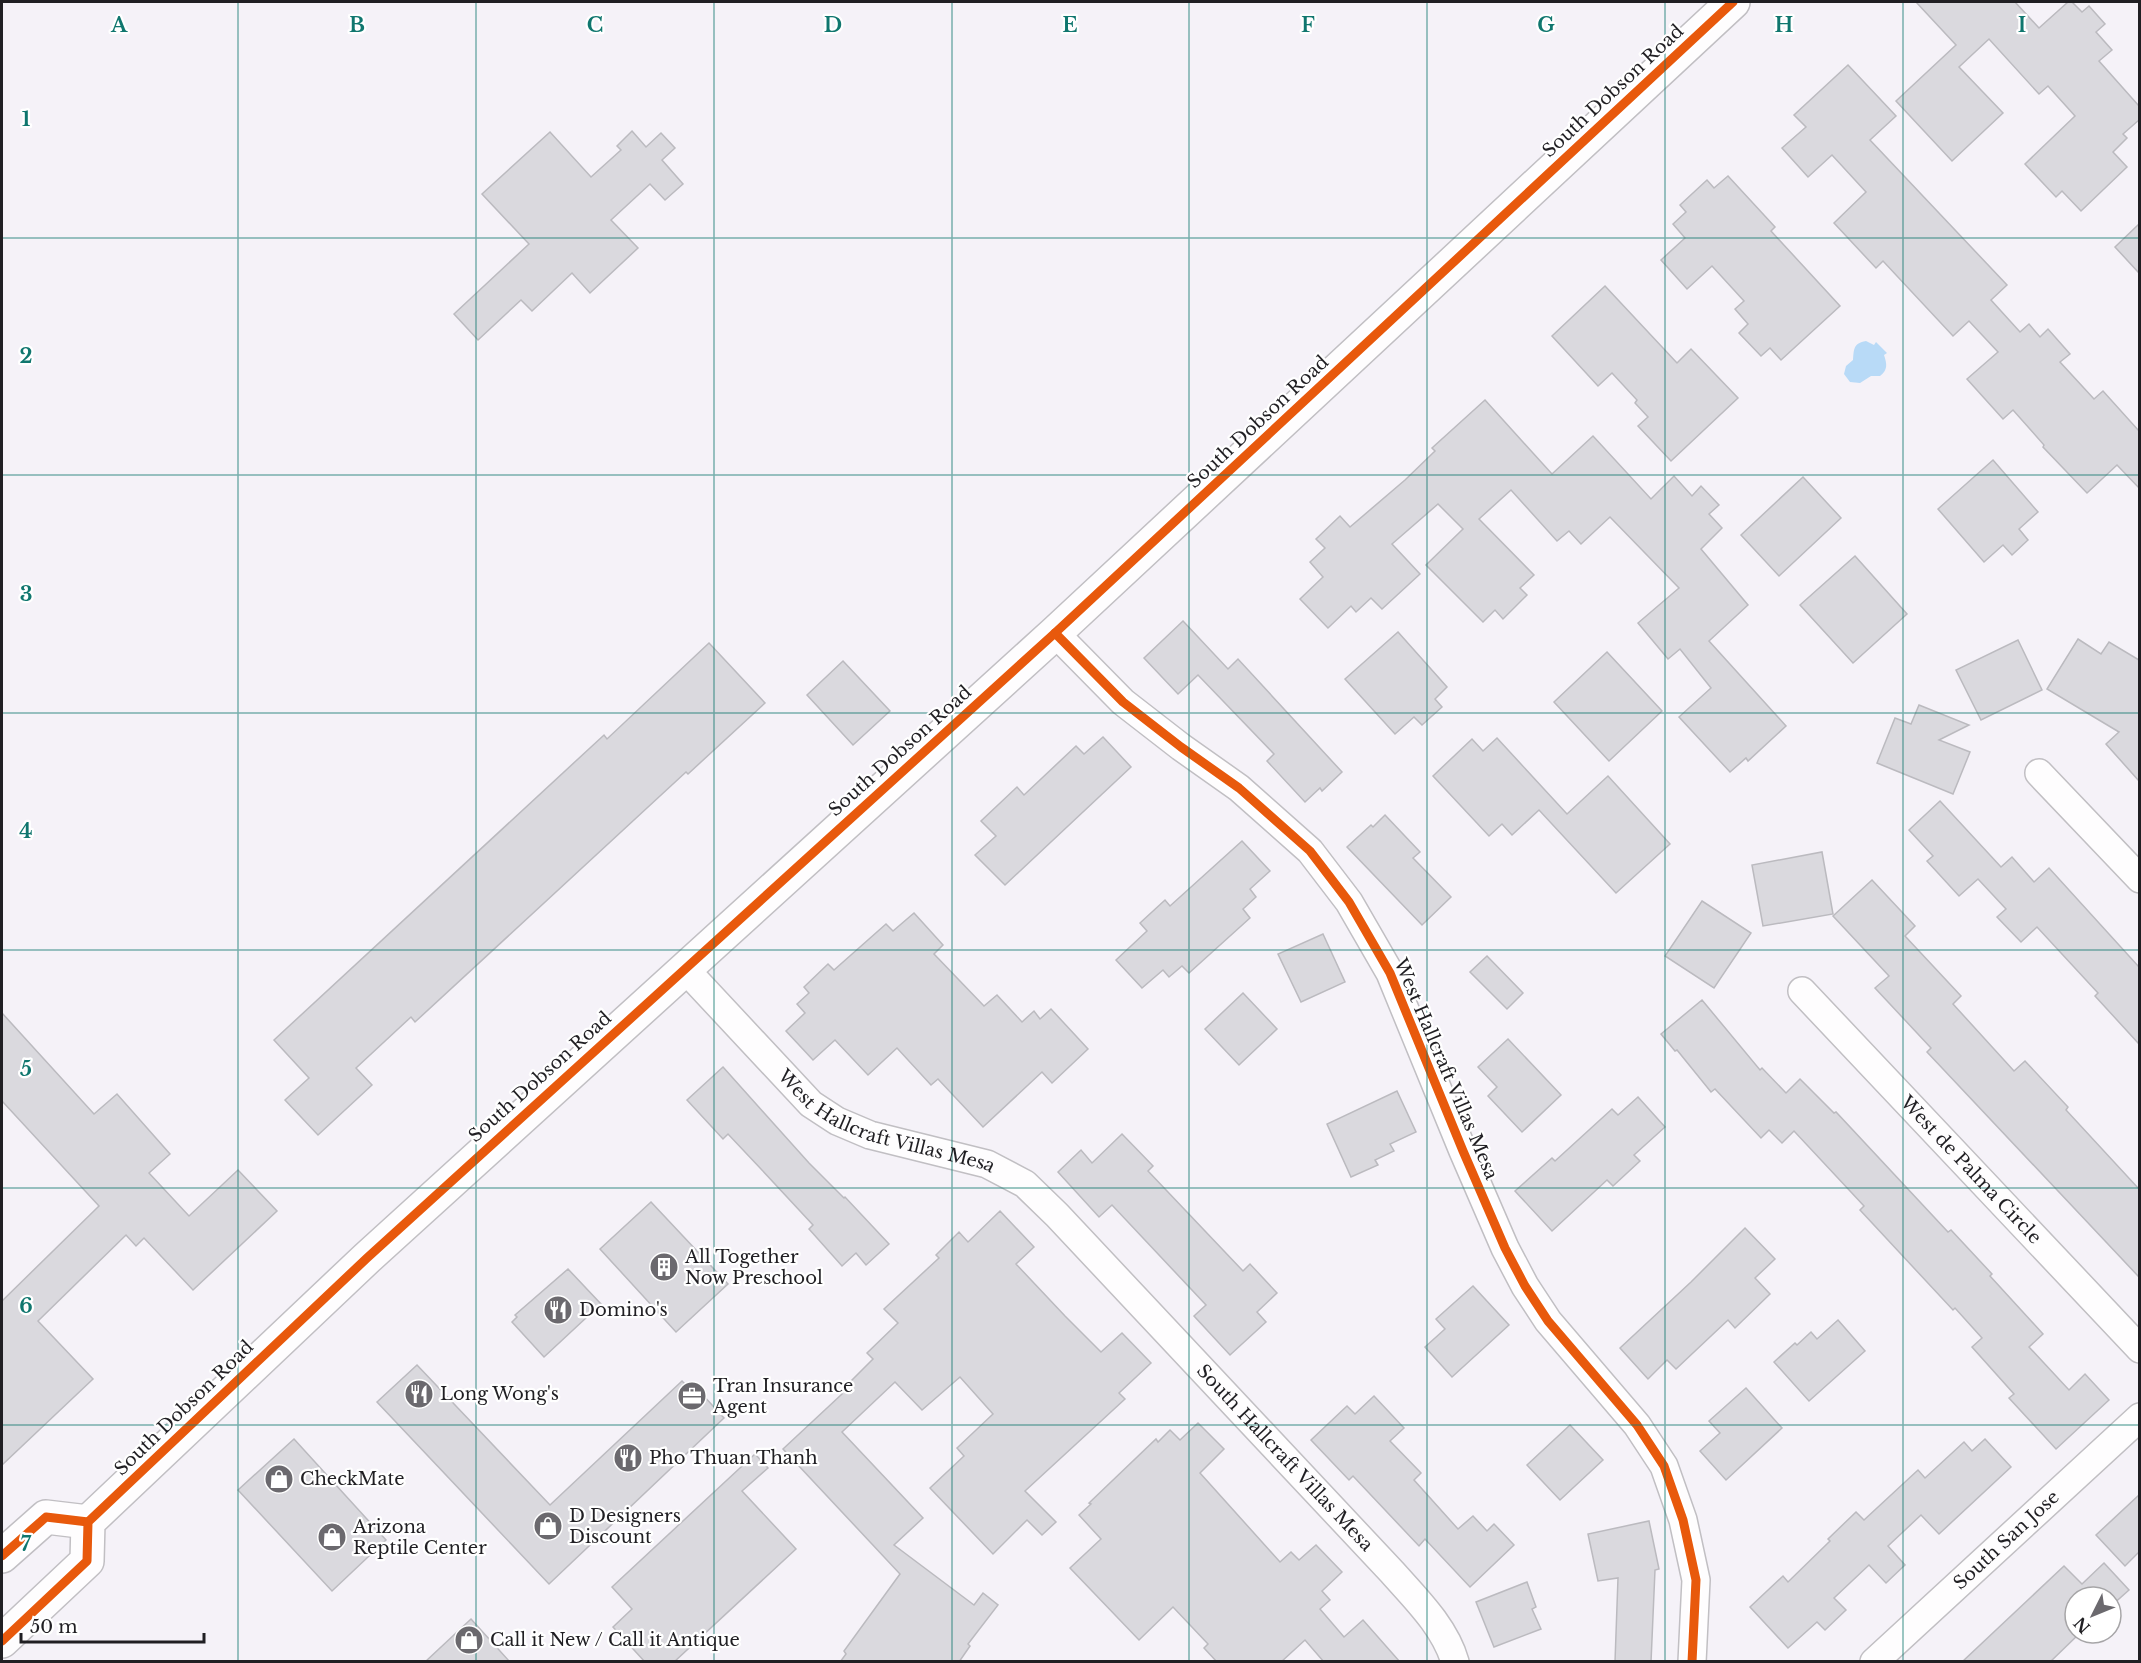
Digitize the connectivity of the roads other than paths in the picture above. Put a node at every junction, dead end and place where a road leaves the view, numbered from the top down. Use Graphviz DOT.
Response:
graph roads {
  1 [pos="1733,2"];
  2 [pos="1055,633"];
  3 [pos="2039,773"];
  4 [pos="2139,879"];
  5 [pos="684,968"];
  6 [pos="1802,991"];
  7 [pos="1101,1262"];
  8 [pos="2139,1350"];
  9 [pos="2139,1417"];
  10 [pos="88,1522"];
  11 [pos="2,1556"];
  12 [pos="2,1641"];
  13 [pos="1455,1662"];
  14 [pos="1692,1662"];
  15 [pos="1874,1662"];
  1 -- 2 [label="main road, South Dobson Road"];
  2 -- 5 [label="main road, South Dobson Road"];
  2 -- 14 [label="street, West Hallcraft Villas Mesa"];
  3 -- 4 [label="street"];
  5 -- 7 [label="street, West Hallcraft Villas Mesa"];
  5 -- 10 [label="main road, South Dobson Road"];
  6 -- 8 [label="street, West de Palma Circle"];
  7 -- 13 [label="street, South Hallcraft Villas Mesa"];
  9 -- 15 [label="street, South San Jose"];
  10 -- 11 [label="main road"];
  10 -- 12 [label="main road"];
}
